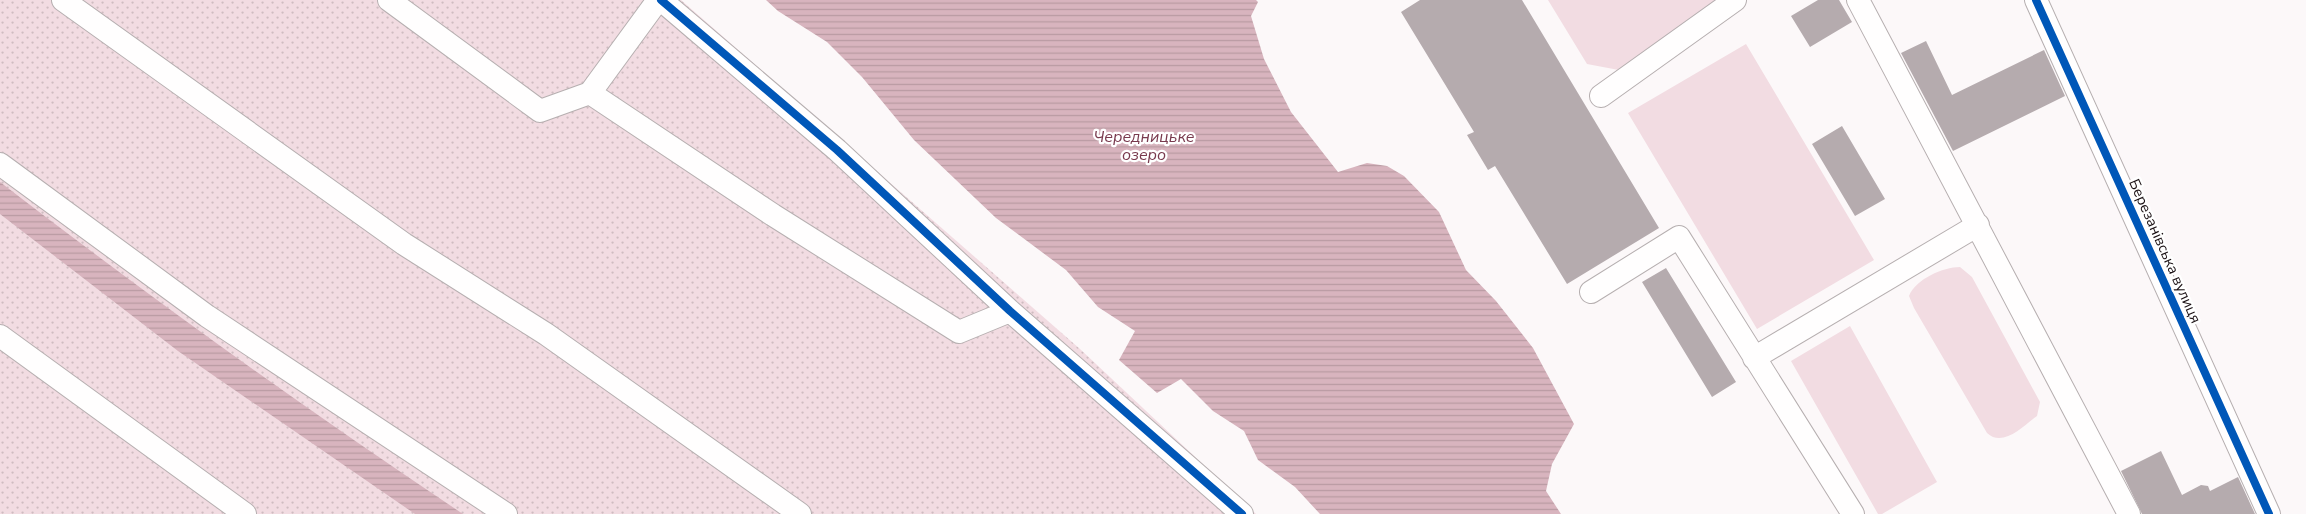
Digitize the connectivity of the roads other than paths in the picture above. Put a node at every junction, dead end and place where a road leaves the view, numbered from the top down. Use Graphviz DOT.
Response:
graph roads {
  1 [pos="62,0"];
  2 [pos="389,0"];
  3 [pos="659,0"];
  4 [pos="1735,0"];
  5 [pos="1858,0"];
  6 [pos="2036,0"];
  7 [pos="590,93"];
  8 [pos="1602,96"];
  9 [pos="0,164"];
  10 [pos="1978,225"];
  11 [pos="1591,292"];
  12 [pos="1010,311"];
  13 [pos="0,336"];
  14 [pos="1754,358"];
  15 [pos="245,514"];
  16 [pos="506,514"];
  17 [pos="800,514"];
  18 [pos="1242,514"];
  19 [pos="1853,514"];
  20 [pos="2129,514"];
  21 [pos="2269,514"];
  1 -- 17 [label="street"];
  2 -- 7 [label="street"];
  3 -- 7 [label="street"];
  3 -- 12 [label="street"];
  4 -- 8 [label="street"];
  5 -- 10 [label="street"];
  6 -- 21 [label="street, Березанівська вулиця"];
  7 -- 12 [label="street"];
  9 -- 16 [label="street"];
  10 -- 14 [label="street"];
  10 -- 20 [label="street"];
  11 -- 14 [label="street"];
  12 -- 18 [label="street"];
  13 -- 15 [label="street"];
  14 -- 19 [label="street"];
}
